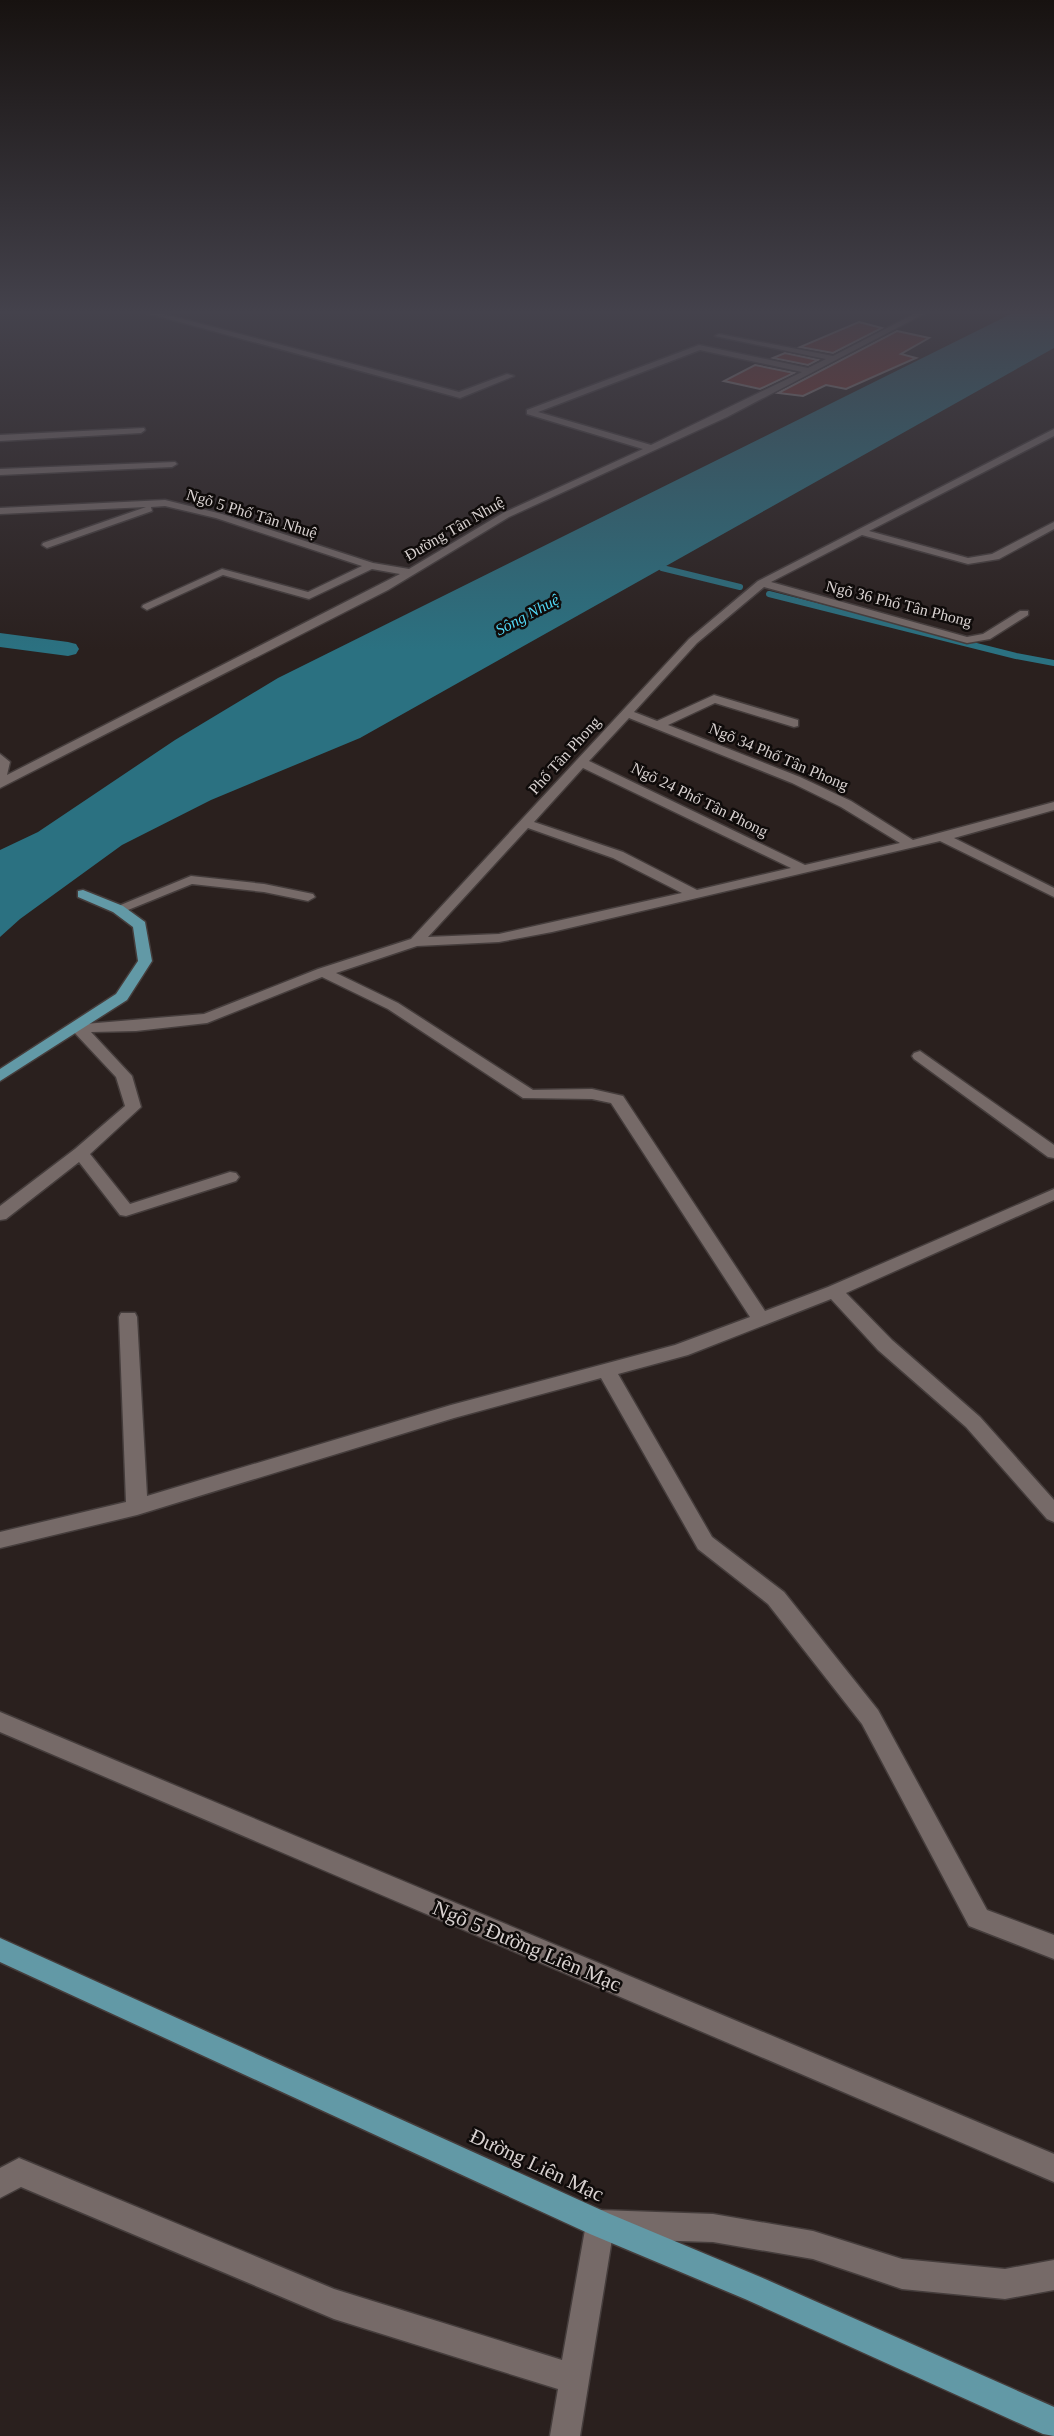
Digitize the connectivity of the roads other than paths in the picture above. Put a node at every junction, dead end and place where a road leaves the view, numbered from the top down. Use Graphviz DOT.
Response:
graph roads {
  1 [pos="566,423"];
  2 [pos="707,423"];
  3 [pos="141,430"];
  4 [pos="1054,432"];
  5 [pos="0,438"];
  6 [pos="650,448"];
  7 [pos="172,464"];
  8 [pos="0,472"];
  9 [pos="165,503"];
  10 [pos="0,511"];
  11 [pos="1054,525"];
  12 [pos="860,532"];
  13 [pos="47,545"];
  14 [pos="371,566"];
  15 [pos="409,572"];
  16 [pos="762,583"];
  17 [pos="148,607"];
  18 [pos="1024,613"];
  19 [pos="627,713"];
  20 [pos="794,723"];
  21 [pos="660,724"];
  22 [pos="0,758"];
  23 [pos="581,762"];
  24 [pos="0,782"];
  25 [pos="1054,806"];
  26 [pos="525,823"];
  27 [pos="942,837"];
  28 [pos="911,844"];
  29 [pos="803,869"];
  30 [pos="1054,893"];
  31 [pos="83,894"];
  32 [pos="696,895"];
  33 [pos="308,897"];
  34 [pos="118,909"];
  35 [pos="416,942"];
  36 [pos="323,972"];
  37 [pos="78,1028"];
  38 [pos="920,1056"];
  39 [pos="0,1076"];
  40 [pos="81,1153"];
  41 [pos="1054,1153"];
  42 [pos="230,1177"];
  43 [pos="1054,1194"];
  44 [pos="0,1215"];
  45 [pos="834,1291"];
  46 [pos="128,1317"];
  47 [pos="760,1318"];
  48 [pos="606,1370"];
  49 [pos="137,1507"];
  50 [pos="1054,1514"];
  51 [pos="0,1539"];
  52 [pos="0,1722"];
  53 [pos="1054,1947"];
  54 [pos="0,1950"];
  55 [pos="1054,2168"];
  56 [pos="0,2185"];
  57 [pos="600,2224"];
  58 [pos="1054,2275"];
  59 [pos="574,2379"];
  60 [pos="1054,2423"];
  61 [pos="565,2436"];
  1 -- 6 [label="street"];
  2 -- 6 [label="street, Đường Tân Nhuệ"];
  3 -- 5 [label="street"];
  4 -- 12 [label="street, Phố Tân Phong"];
  6 -- 15 [label="street, Đường Tân Nhuệ"];
  7 -- 8 [label="street"];
  9 -- 10 [label="street, Ngõ 5 Phố Tân Nhuệ"];
  9 -- 13 [label="street"];
  9 -- 14 [label="street, Ngõ 5 Phố Tân Nhuệ"];
  11 -- 12 [label="street"];
  12 -- 16 [label="street, Phố Tân Phong"];
  14 -- 15 [label="street, Ngõ 5 Phố Tân Nhuệ"];
  14 -- 17 [label="street"];
  15 -- 24 [label="street, Đường Tân Nhuệ"];
  16 -- 18 [label="street, Ngõ 36 Phố Tân Phong"];
  16 -- 19 [label="street, Phố Tân Phong"];
  19 -- 21 [label="street, Ngõ 34 Phố Tân Phong"];
  19 -- 23 [label="street, Phố Tân Phong"];
  20 -- 21 [label="street"];
  21 -- 28 [label="street, Ngõ 34 Phố Tân Phong"];
  22 -- 24 [label="street"];
  23 -- 26 [label="street, Phố Tân Phong"];
  23 -- 29 [label="street, Ngõ 24 Phố Tân Phong"];
  25 -- 27 [label="street"];
  26 -- 32 [label="street"];
  26 -- 35 [label="street, Phố Tân Phong"];
  27 -- 28 [label="street"];
  27 -- 30 [label="street"];
  28 -- 29 [label="street"];
  29 -- 32 [label="street"];
  31 -- 34 [label="main road"];
  32 -- 35 [label="street"];
  33 -- 34 [label="street"];
  34 -- 37 [label="main road"];
  35 -- 36 [label="street, Phố Tân Phong"];
  36 -- 37 [label="street, Phố Tân Phong"];
  36 -- 47 [label="street"];
  37 -- 39 [label="main road"];
  37 -- 40 [label="street"];
  38 -- 41 [label="street"];
  40 -- 42 [label="street"];
  40 -- 44 [label="street"];
  43 -- 45 [label="street"];
  45 -- 47 [label="street"];
  45 -- 50 [label="street"];
  46 -- 49 [label="street"];
  47 -- 48 [label="street"];
  48 -- 49 [label="street"];
  48 -- 53 [label="street"];
  49 -- 51 [label="street"];
  52 -- 55 [label="street, Ngõ 5 Đường Liên Mạc"];
  54 -- 57 [label="main road, Đường Liên Mạc"];
  56 -- 59 [label="street"];
  57 -- 58 [label="street"];
  57 -- 59 [label="street"];
  57 -- 60 [label="main road, Đường Liên Mạc"];
  59 -- 61 [label="street"];
}
